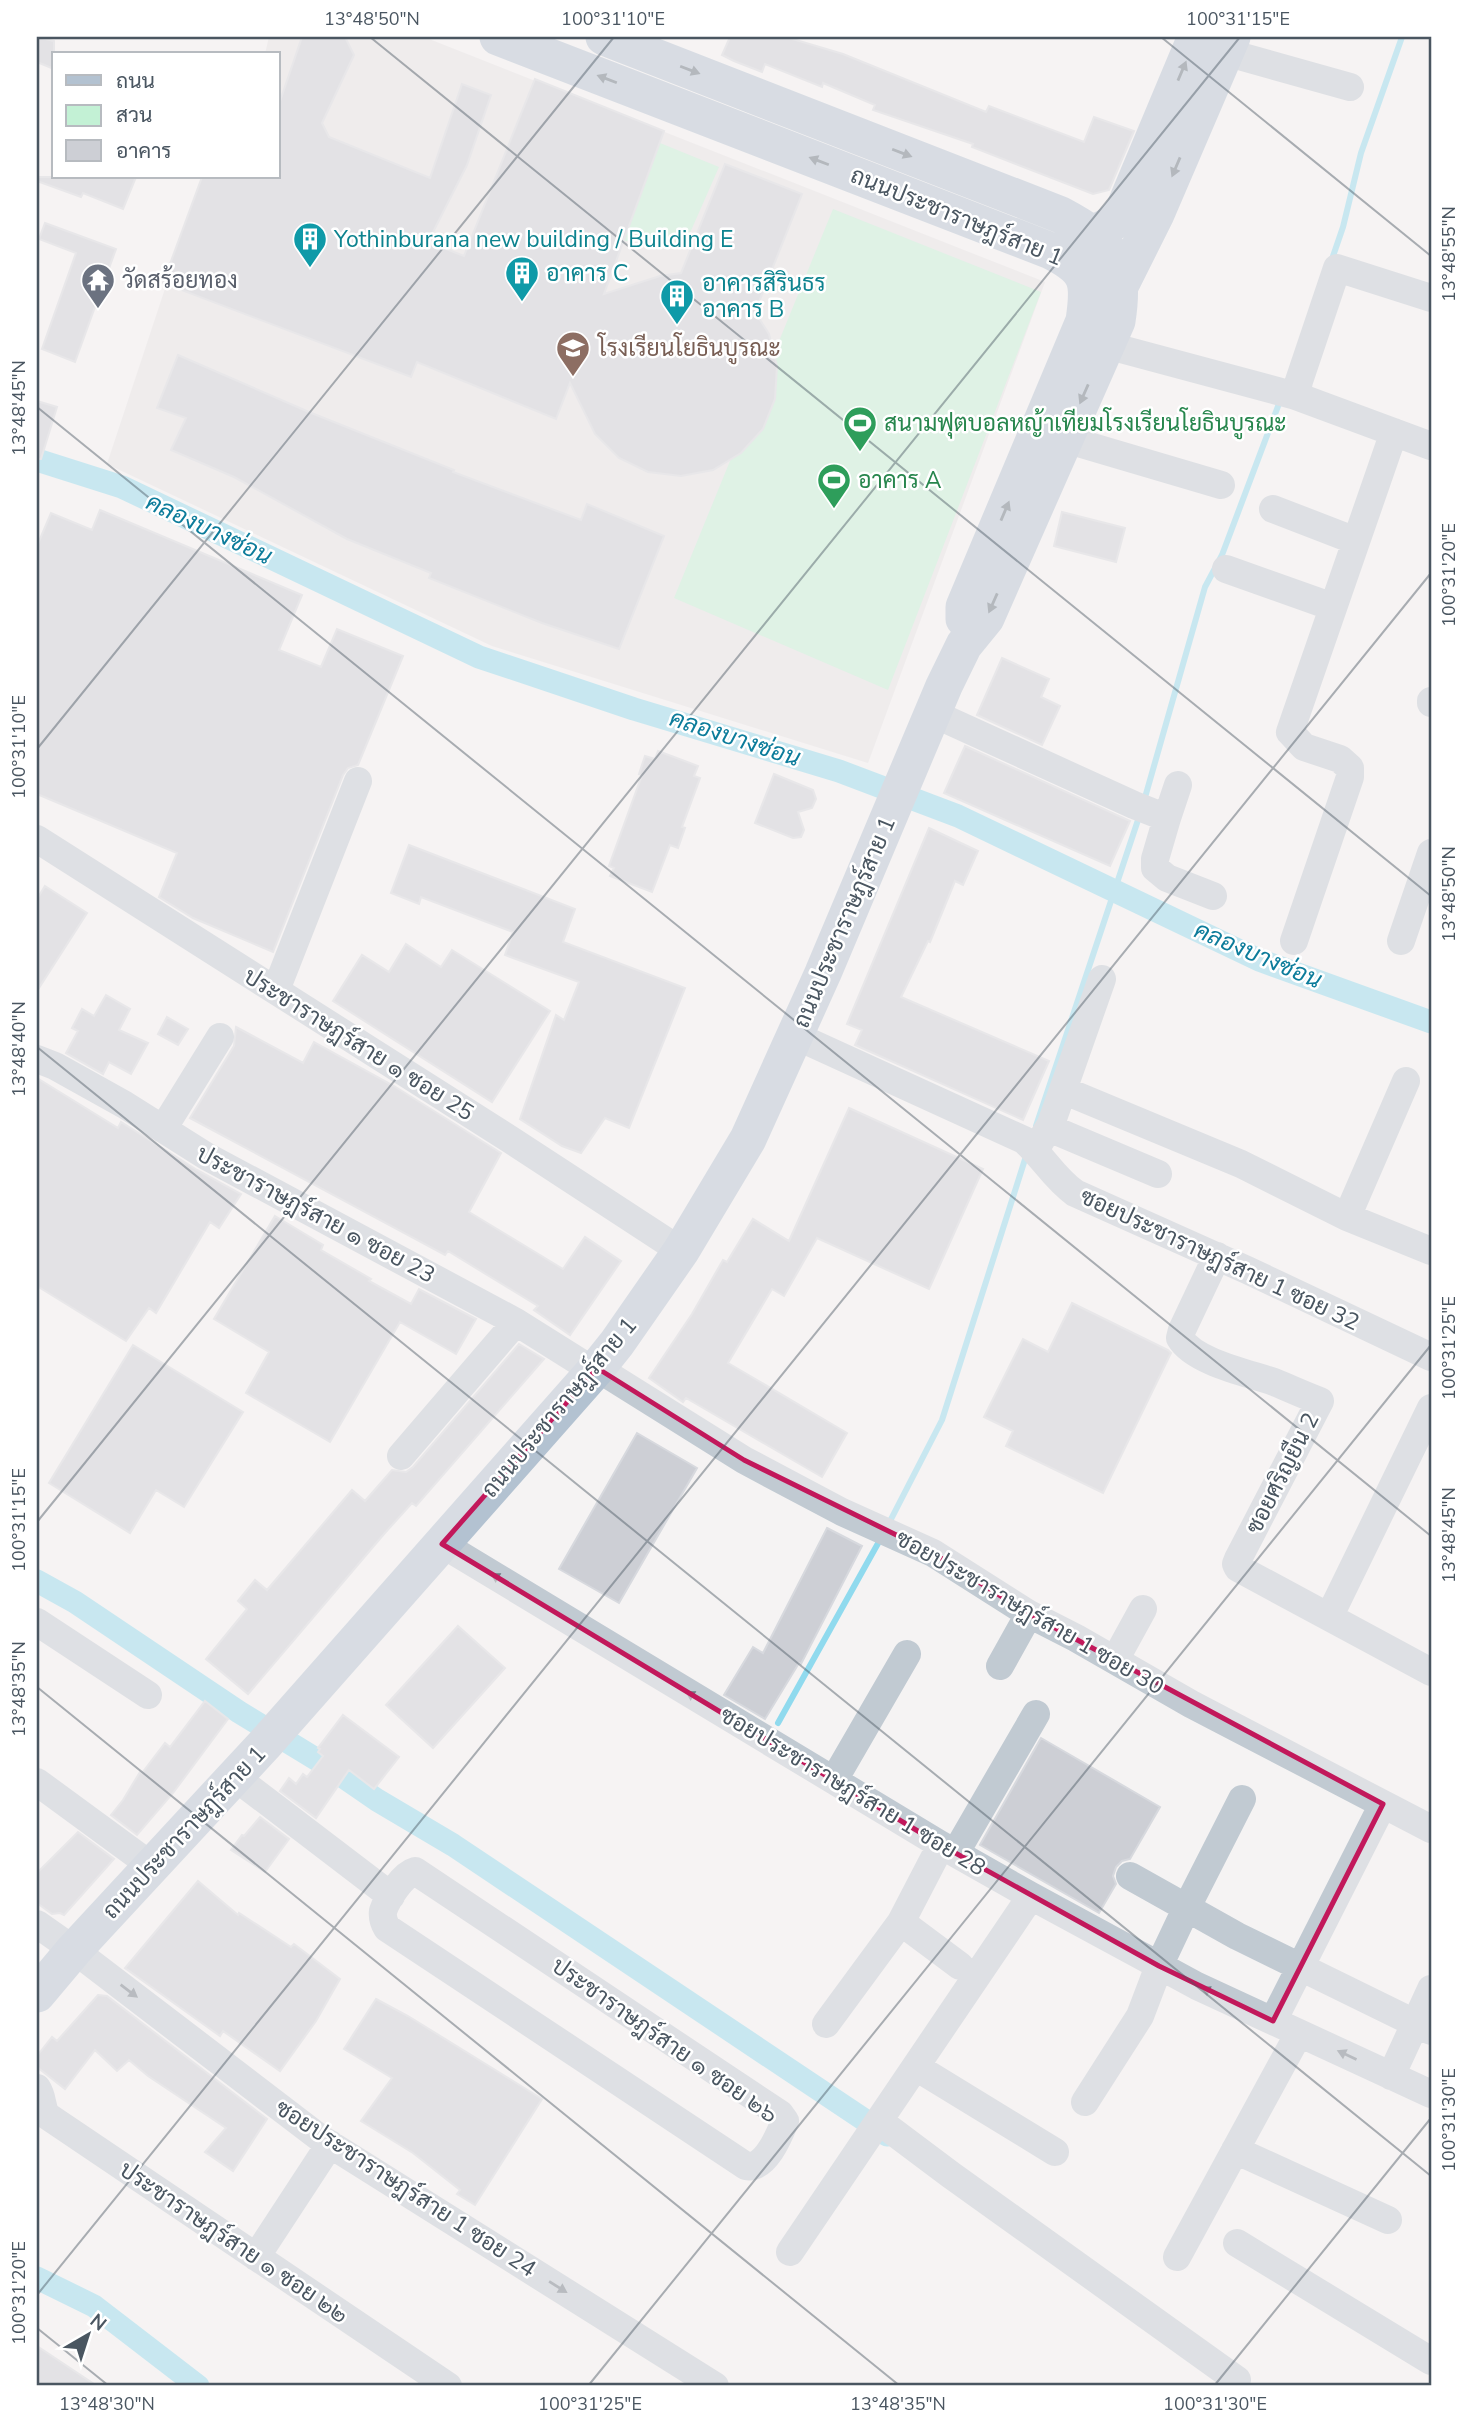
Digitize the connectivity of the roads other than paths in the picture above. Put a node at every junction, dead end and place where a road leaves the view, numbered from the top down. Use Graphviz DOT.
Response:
graph roads {
  1 [pos="498,37"];
  2 [pos="604,37"];
  3 [pos="1218,42"];
  4 [pos="1350,87"];
  5 [pos="1182,113"];
  6 [pos="1093,233"];
  7 [pos="1121,284"];
  8 [pos="1431,298"];
  9 [pos="1106,345"];
  10 [pos="1288,394"];
  11 [pos="1394,432"];
  12 [pos="1065,439"];
  13 [pos="1431,446"];
  14 [pos="1221,485"];
  15 [pos="1273,509"];
  16 [pos="1356,541"];
  17 [pos="1226,569"];
  18 [pos="1333,607"];
  19 [pos="964,645"];
  20 [pos="932,713"];
  21 [pos="358,781"];
  22 [pos="1178,785"];
  23 [pos="1152,813"];
  24 [pos="37,839"];
  25 [pos="1431,853"];
  26 [pos="1213,896"];
  27 [pos="1294,941"];
  28 [pos="1401,941"];
  29 [pos="1102,979"];
  30 [pos="276,990"];
  31 [pos="796,1036"];
  32 [pos="220,1037"];
  33 [pos="37,1059"];
  34 [pos="1406,1081"];
  35 [pos="1063,1090"];
  36 [pos="163,1129"];
  37 [pos="1035,1142"];
  38 [pos="1158,1174"];
  39 [pos="1347,1217"];
  40 [pos="681,1251"];
  41 [pos="1431,1251"];
  42 [pos="1217,1256"];
  43 [pos="516,1322"];
  44 [pos="1431,1357"];
  45 [pos="596,1369"];
  46 [pos="1431,1408"];
  47 [pos="401,1456"];
  48 [pos="442,1544"];
  49 [pos="1334,1607"];
  50 [pos="1143,1609"];
  51 [pos="1029,1614"];
  52 [pos="37,1622"];
  53 [pos="907,1654"];
  54 [pos="1115,1660"];
  55 [pos="1000,1666"];
  56 [pos="1431,1672"];
  57 [pos="148,1695"];
  58 [pos="1036,1714"];
  59 [pos="235,1777"];
  60 [pos="834,1780"];
  61 [pos="37,1782"];
  62 [pos="1242,1799"];
  63 [pos="1383,1804"];
  64 [pos="1431,1829"];
  65 [pos="948,1849"];
  66 [pos="153,1867"];
  67 [pos="1130,1876"];
  68 [pos="391,1896"];
  69 [pos="1031,1896"];
  70 [pos="1186,1909"];
  71 [pos="901,1922"];
  72 [pos="37,1924"];
  73 [pos="75,1950"];
  74 [pos="960,1966"];
  75 [pos="1159,1966"];
  76 [pos="1300,1966"];
  77 [pos="1431,1989"];
  78 [pos="37,1994"];
  79 [pos="1273,2021"];
  80 [pos="826,2024"];
  81 [pos="1423,2027"];
  82 [pos="1299,2033"];
  83 [pos="916,2067"];
  84 [pos="1391,2076"];
  85 [pos="37,2088"];
  86 [pos="1431,2094"];
  87 [pos="1085,2102"];
  88 [pos="874,2128"];
  89 [pos="330,2144"];
  90 [pos="1235,2150"];
  91 [pos="1055,2152"];
  92 [pos="1388,2220"];
  93 [pos="1237,2242"];
  94 [pos="790,2252"];
  95 [pos="256,2257"];
  96 [pos="1177,2257"];
  97 [pos="1431,2361"];
  98 [pos="1237,2380"];
  99 [pos="448,2386"];
  100 [pos="715,2386"];
  19 -- 1 [label="main road, ถนนประชาราษฎร์สาย 1, one-way"];
  2 -- 6 [label="main road, ถนนประชาราษฎร์สาย 1, one-way"];
  3 -- 4 [label="street"];
  3 -- 5 [label="main road, ถนนประชาราษฎร์สาย 1"];
  5 -- 6 [label="main road, ถนนประชาราษฎร์สาย 1"];
  5 -- 7 [label="main road, ถนนประชาราษฎร์สาย 1, one-way"];
  6 -- 7 [label="main road, ถนนประชาราษฎร์สาย 1"];
  7 -- 9 [label="main road, ถนนประชาราษฎร์สาย 1"];
  8 -- 10 [label="street"];
  9 -- 10 [label="street"];
  9 -- 12 [label="main road, ถนนประชาราษฎร์สาย 1, one-way"];
  10 -- 11 [label="street"];
  11 -- 13 [label="street"];
  11 -- 16 [label="street"];
  12 -- 14 [label="street"];
  12 -- 19 [label="main road, ถนนประชาราษฎร์สาย 1, one-way"];
  15 -- 16 [label="street"];
  16 -- 18 [label="street"];
  17 -- 18 [label="street"];
  18 -- 27 [label="street"];
  19 -- 20 [label="main road, ถนนประชาราษฎร์สาย 1"];
  20 -- 23 [label="street"];
  20 -- 31 [label="main road, ถนนประชาราษฎร์สาย 1"];
  21 -- 30 [label="street"];
  22 -- 23 [label="street"];
  23 -- 26 [label="street"];
  24 -- 30 [label="street, ประชาราษฎร์สาย ๑ ซอย 25"];
  25 -- 28 [label="street"];
  29 -- 35 [label="street"];
  30 -- 40 [label="street, ประชาราษฎร์สาย ๑ ซอย 25"];
  31 -- 37 [label="street, ซอยประชาราษฎร์สาย 1 ซอย 32"];
  31 -- 40 [label="main road, ถนนประชาราษฎร์สาย 1"];
  32 -- 36 [label="street"];
  33 -- 36 [label="street, ประชาราษฎร์สาย ๑ ซอย 23"];
  34 -- 39 [label="street"];
  35 -- 37 [label="street"];
  35 -- 39 [label="street"];
  36 -- 43 [label="street, ประชาราษฎร์สาย ๑ ซอย 23"];
  37 -- 38 [label="street"];
  37 -- 42 [label="street, ซอยประชาราษฎร์สาย 1 ซอย 32"];
  39 -- 41 [label="street"];
  40 -- 45 [label="main road, ถนนประชาราษฎร์สาย 1"];
  42 -- 44 [label="street, ซอยประชาราษฎร์สาย 1 ซอย 32"];
  42 -- 56 [label="street, ซอยศริญยืน 2"];
  43 -- 45 [label="street, ประชาราษฎร์สาย ๑ ซอย 23"];
  43 -- 47 [label="street"];
  45 -- 48 [label="main road, ถนนประชาราษฎร์สาย 1"];
  45 -- 51 [label="street, ซอยประชาราษฎร์สาย 1 ซอย 30"];
  46 -- 49 [label="street"];
  48 -- 59 [label="main road, ถนนประชาราษฎร์สาย 1"];
  60 -- 48 [label="street, ซอยประชาราษฎร์สาย 1 ซอย 28, one-way"];
  50 -- 54 [label="street"];
  51 -- 54 [label="street, ซอยประชาราษฎร์สาย 1 ซอย 30"];
  51 -- 55 [label="street"];
  52 -- 57 [label="street"];
  53 -- 60 [label="street"];
  54 -- 63 [label="street, ซอยประชาราษฎร์สาย 1 ซอย 30"];
  58 -- 65 [label="street"];
  59 -- 66 [label="main road, ถนนประชาราษฎร์สาย 1"];
  59 -- 68 [label="street"];
  60 -- 65 [label="street, ซอยประชาราษฎร์สาย 1 ซอย 28"];
  61 -- 66 [label="street"];
  62 -- 70 [label="street"];
  63 -- 64 [label="street, ซอยประชาราษฎร์สาย 1 ซอย 30"];
  63 -- 76 [label="street"];
  65 -- 69 [label="street, ซอยประชาราษฎร์สาย 1 ซอย 28"];
  65 -- 71 [label="street"];
  66 -- 73 [label="main road, ถนนประชาราษฎร์สาย 1"];
  67 -- 70 [label="street"];
  68 -- 68 [label="street, ประชาราษฎร์สาย ๑ ซอย ๒๖"];
  69 -- 75 [label="street, ซอยประชาราษฎร์สาย 1 ซอย 28"];
  69 -- 83 [label="street"];
  70 -- 75 [label="street"];
  70 -- 76 [label="street"];
  71 -- 74 [label="street"];
  71 -- 80 [label="street"];
  72 -- 73 [label="street, ซอยประชาราษฎร์สาย 1 ซอย 24"];
  73 -- 78 [label="main road, ถนนประชาราษฎร์สาย 1"];
  73 -- 89 [label="street, ซอยประชาราษฎร์สาย 1 ซอย 24, one-way"];
  79 -- 75 [label="street, ซอยประชาราษฎร์สาย 1 ซอย 28, one-way"];
  75 -- 87 [label="street"];
  76 -- 79 [label="street"];
  76 -- 81 [label="street"];
  77 -- 81 [label="street"];
  79 -- 82 [label="street, ซอยประชาราษฎร์สาย 1 ซอย 28"];
  81 -- 84 [label="street"];
  84 -- 82 [label="street, ซอยประชาราษฎร์สาย 1 ซอย 28, one-way"];
  82 -- 90 [label="street"];
  83 -- 88 [label="street"];
  83 -- 91 [label="street"];
  84 -- 86 [label="street, ซอยประชาราษฎร์สาย 1 ซอย 28"];
  85 -- 95 [label="street, ประชาราษฎร์สาย ๑ ซอย ๒๒"];
  88 -- 94 [label="street"];
  88 -- 98 [label="street"];
  89 -- 95 [label="street"];
  89 -- 100 [label="street, ซอยประชาราษฎร์สาย 1 ซอย 24, one-way"];
  90 -- 92 [label="street"];
  90 -- 96 [label="street"];
  93 -- 97 [label="street"];
  95 -- 99 [label="street, ประชาราษฎร์สาย ๑ ซอย ๒๒"];
}
